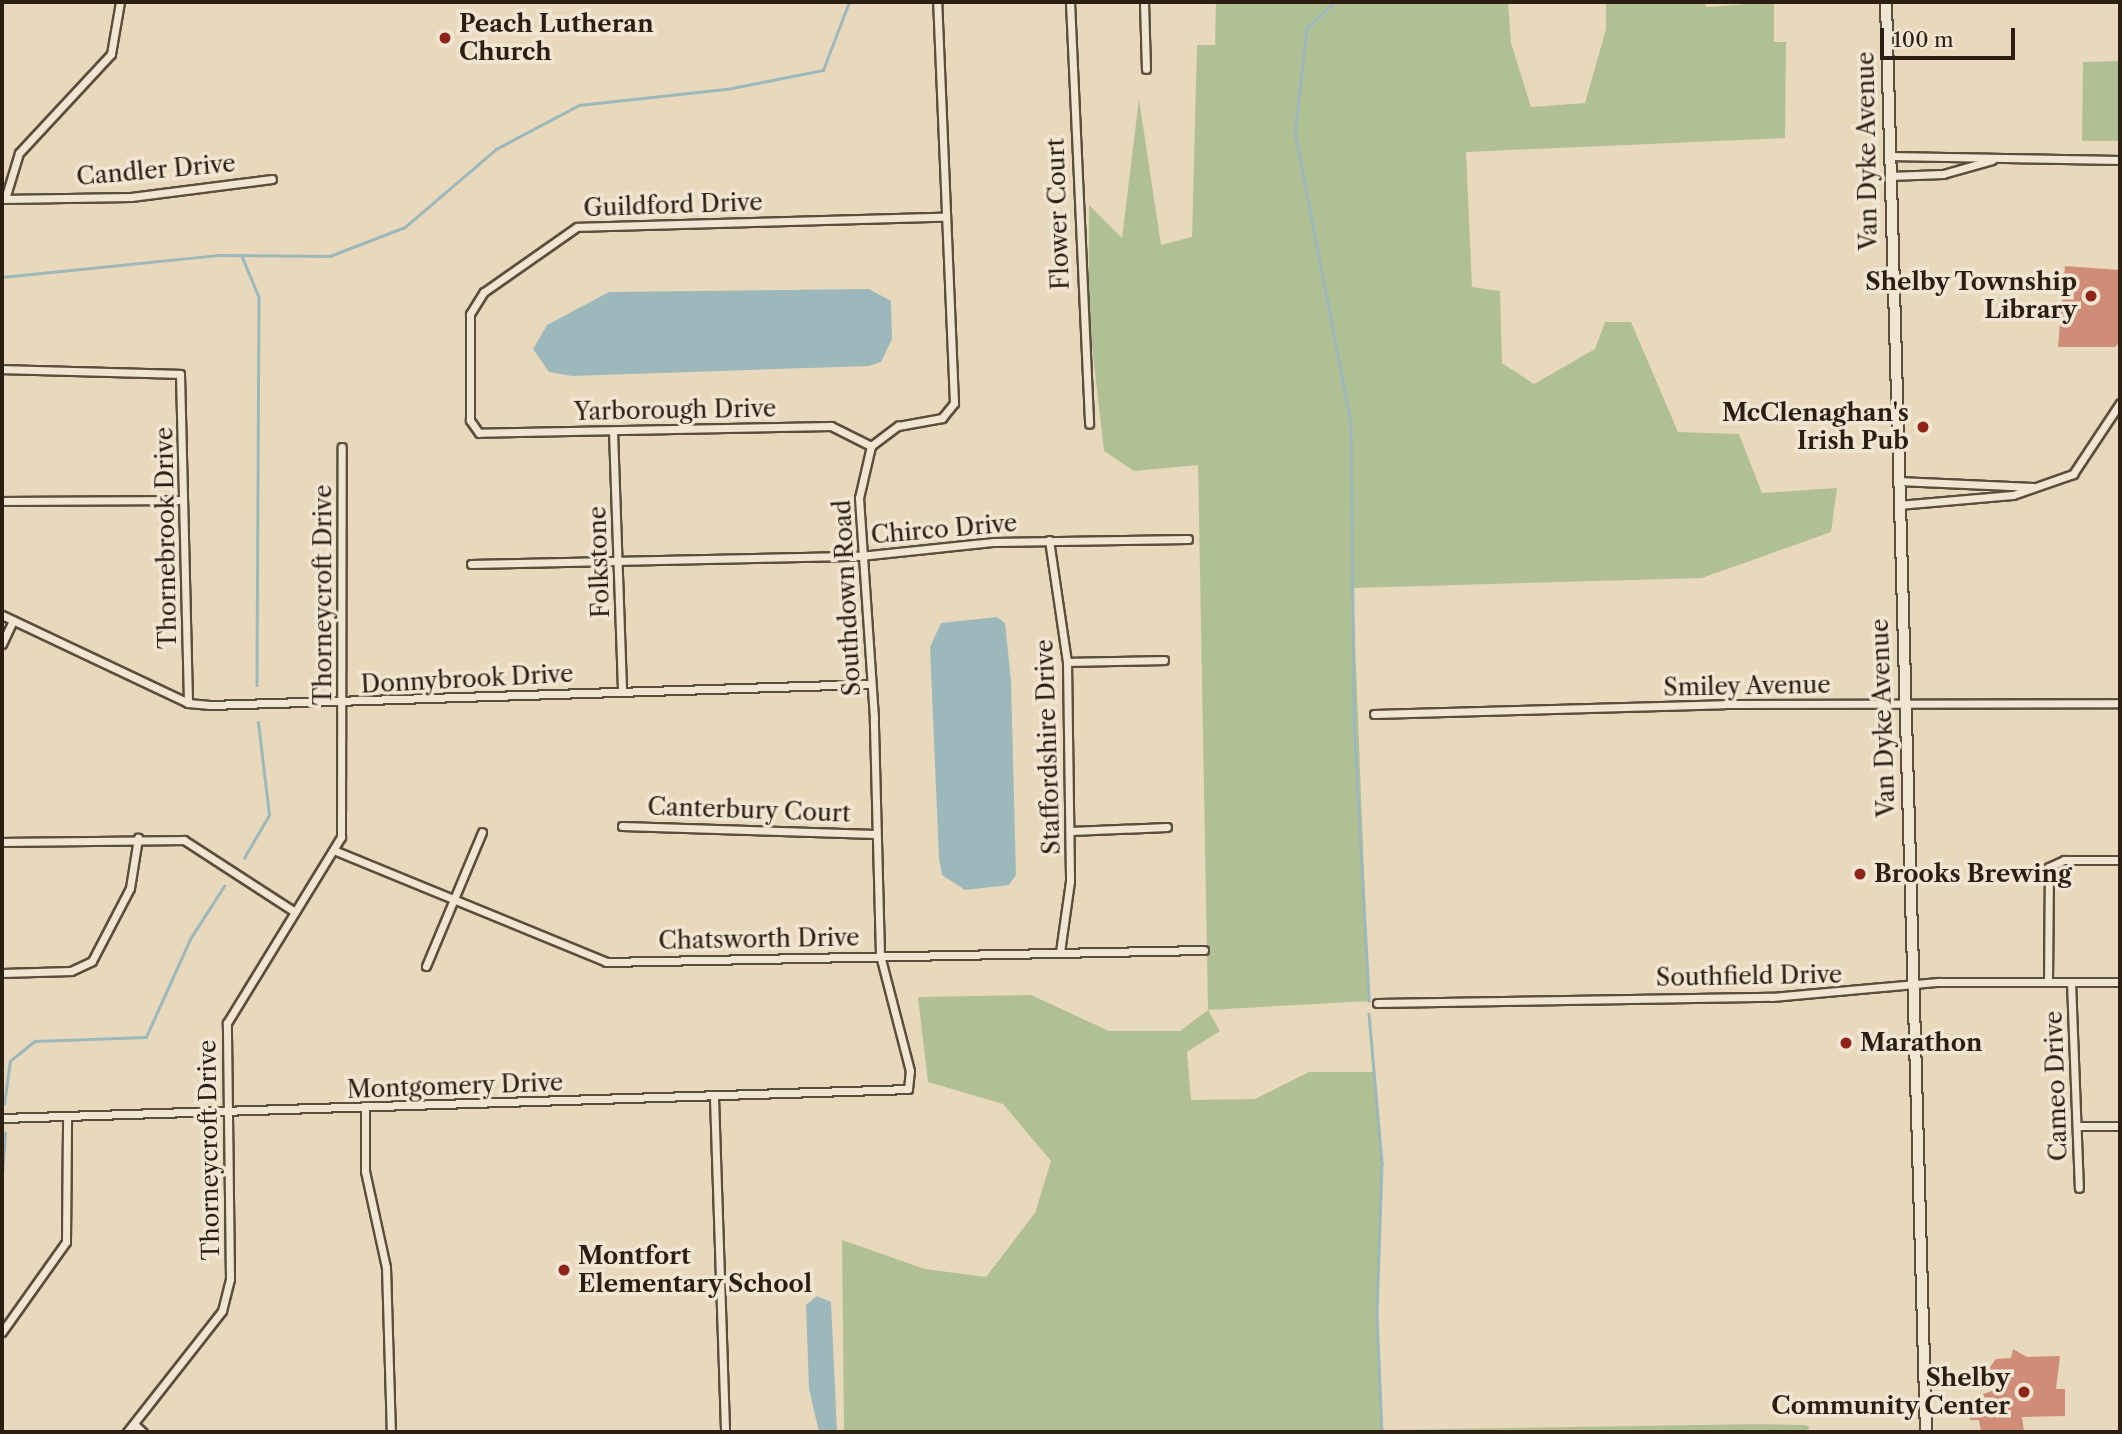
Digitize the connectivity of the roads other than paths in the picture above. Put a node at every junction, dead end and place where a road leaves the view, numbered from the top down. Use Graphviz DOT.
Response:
graph roads {
  1 [pos="120,2"];
  2 [pos="937,2"];
  3 [pos="1070,2"];
  4 [pos="1144,2"];
  5 [pos="1886,2"];
  6 [pos="1146,69"];
  7 [pos="1888,156"];
  8 [pos="1996,159"];
  9 [pos="2120,159"];
  10 [pos="1889,176"];
  11 [pos="272,179"];
  12 [pos="3,199"];
  13 [pos="946,217"];
  14 [pos="2,369"];
  15 [pos="2120,403"];
  16 [pos="1088,424"];
  17 [pos="475,431"];
  18 [pos="613,431"];
  19 [pos="871,446"];
  20 [pos="342,447"];
  21 [pos="1897,481"];
  22 [pos="2037,487"];
  23 [pos="183,500"];
  24 [pos="2,501"];
  25 [pos="1898,505"];
  26 [pos="1188,539"];
  27 [pos="1049,540"];
  28 [pos="860,556"];
  29 [pos="471,564"];
  30 [pos="620,564"];
  31 [pos="2,615"];
  32 [pos="13,620"];
  33 [pos="2,643"];
  34 [pos="1164,660"];
  35 [pos="1067,662"];
  36 [pos="869,684"];
  37 [pos="622,691"];
  38 [pos="188,702"];
  39 [pos="2120,703"];
  40 [pos="342,704"];
  41 [pos="1903,704"];
  42 [pos="1374,714"];
  43 [pos="622,826"];
  44 [pos="1167,827"];
  45 [pos="1071,831"];
  46 [pos="482,832"];
  47 [pos="875,834"];
  48 [pos="138,838"];
  49 [pos="2,842"];
  50 [pos="336,851"];
  51 [pos="2120,860"];
  52 [pos="452,902"];
  53 [pos="295,912"];
  54 [pos="1204,950"];
  55 [pos="1060,952"];
  56 [pos="880,955"];
  57 [pos="426,966"];
  58 [pos="2,973"];
  59 [pos="2049,982"];
  60 [pos="2071,982"];
  61 [pos="2120,982"];
  62 [pos="1914,985"];
  63 [pos="1377,1003"];
  64 [pos="908,1089"];
  65 [pos="715,1097"];
  66 [pos="365,1108"];
  67 [pos="225,1114"];
  68 [pos="67,1116"];
  69 [pos="2,1118"];
  70 [pos="2077,1126"];
  71 [pos="2120,1126"];
  72 [pos="2079,1188"];
  73 [pos="2,1332"];
  74 [pos="134,1424"];
  75 [pos="127,1432"];
  76 [pos="143,1432"];
  77 [pos="391,1432"];
  78 [pos="725,1432"];
  79 [pos="1926,1432"];
  1 -- 12 [label="street"];
  2 -- 13 [label="street"];
  3 -- 16 [label="street, Flower Court"];
  4 -- 6 [label="street"];
  5 -- 7 [label="main road, Van Dyke Avenue"];
  7 -- 8 [label="street"];
  7 -- 10 [label="main road, Van Dyke Avenue"];
  8 -- 9 [label="street"];
  8 -- 10 [label="street"];
  10 -- 21 [label="main road, Van Dyke Avenue"];
  11 -- 12 [label="street, Candler Drive"];
  13 -- 17 [label="street, Guildford Drive"];
  13 -- 19 [label="street"];
  14 -- 23 [label="street, Thornebrook Drive"];
  15 -- 22 [label="street"];
  17 -- 18 [label="street, Yarborough Drive"];
  18 -- 19 [label="street, Yarborough Drive"];
  18 -- 30 [label="street, Folkstone"];
  19 -- 28 [label="street, Southdown Road"];
  20 -- 40 [label="street, Thorneycroft Drive"];
  21 -- 22 [label="street"];
  21 -- 25 [label="main road, Van Dyke Avenue"];
  22 -- 25 [label="street"];
  23 -- 24 [label="street"];
  23 -- 38 [label="street, Thornebrook Drive"];
  25 -- 41 [label="main road, Van Dyke Avenue"];
  26 -- 27 [label="street, Chirco Drive"];
  27 -- 28 [label="street, Chirco Drive"];
  27 -- 35 [label="street, Staffordshire Drive"];
  28 -- 30 [label="street, Chirco Drive"];
  28 -- 36 [label="street, Southdown Road"];
  29 -- 30 [label="street, Chirco Drive"];
  30 -- 37 [label="street, Folkstone"];
  31 -- 32 [label="street, Donnybrook Drive"];
  32 -- 33 [label="street"];
  32 -- 38 [label="street, Donnybrook Drive"];
  34 -- 35 [label="street"];
  35 -- 45 [label="street, Staffordshire Drive"];
  36 -- 37 [label="street, Donnybrook Drive"];
  36 -- 47 [label="street, Southdown Road"];
  37 -- 40 [label="street, Donnybrook Drive"];
  38 -- 40 [label="street, Donnybrook Drive"];
  39 -- 41 [label="street, Smiley Avenue"];
  40 -- 50 [label="street, Thorneycroft Drive"];
  41 -- 42 [label="street, Smiley Avenue"];
  41 -- 62 [label="main road, Van Dyke Avenue"];
  43 -- 47 [label="street, Canterbury Court"];
  44 -- 45 [label="street"];
  45 -- 55 [label="street, Staffordshire Drive"];
  46 -- 52 [label="street"];
  47 -- 56 [label="street, Southdown Road"];
  48 -- 49 [label="street"];
  48 -- 53 [label="street"];
  48 -- 58 [label="street"];
  50 -- 52 [label="street, Chatsworth Drive"];
  50 -- 53 [label="street, Thorneycroft Drive"];
  51 -- 59 [label="street, Cameo Drive"];
  52 -- 56 [label="street, Chatsworth Drive"];
  52 -- 57 [label="street"];
  53 -- 67 [label="street, Thorneycroft Drive"];
  54 -- 55 [label="street, Chatsworth Drive"];
  55 -- 56 [label="street, Chatsworth Drive"];
  56 -- 64 [label="street, Southdown Road"];
  59 -- 60 [label="street, Southfield Drive"];
  59 -- 62 [label="street, Southfield Drive"];
  60 -- 61 [label="street, Southfield Drive"];
  60 -- 70 [label="street, Cameo Drive"];
  62 -- 63 [label="street, Southfield Drive"];
  62 -- 79 [label="main road, Van Dyke Avenue"];
  64 -- 65 [label="street, Montgomery Drive"];
  65 -- 66 [label="street, Montgomery Drive"];
  65 -- 78 [label="street"];
  66 -- 67 [label="street, Montgomery Drive"];
  66 -- 77 [label="street"];
  67 -- 68 [label="street, Montgomery Drive"];
  67 -- 74 [label="street, Thorneycroft Drive"];
  68 -- 69 [label="street, Montgomery Drive"];
  68 -- 73 [label="street"];
  70 -- 71 [label="street"];
  70 -- 72 [label="street, Cameo Drive"];
  74 -- 75 [label="street, Thorneycroft Drive"];
  74 -- 76 [label="street"];
}
